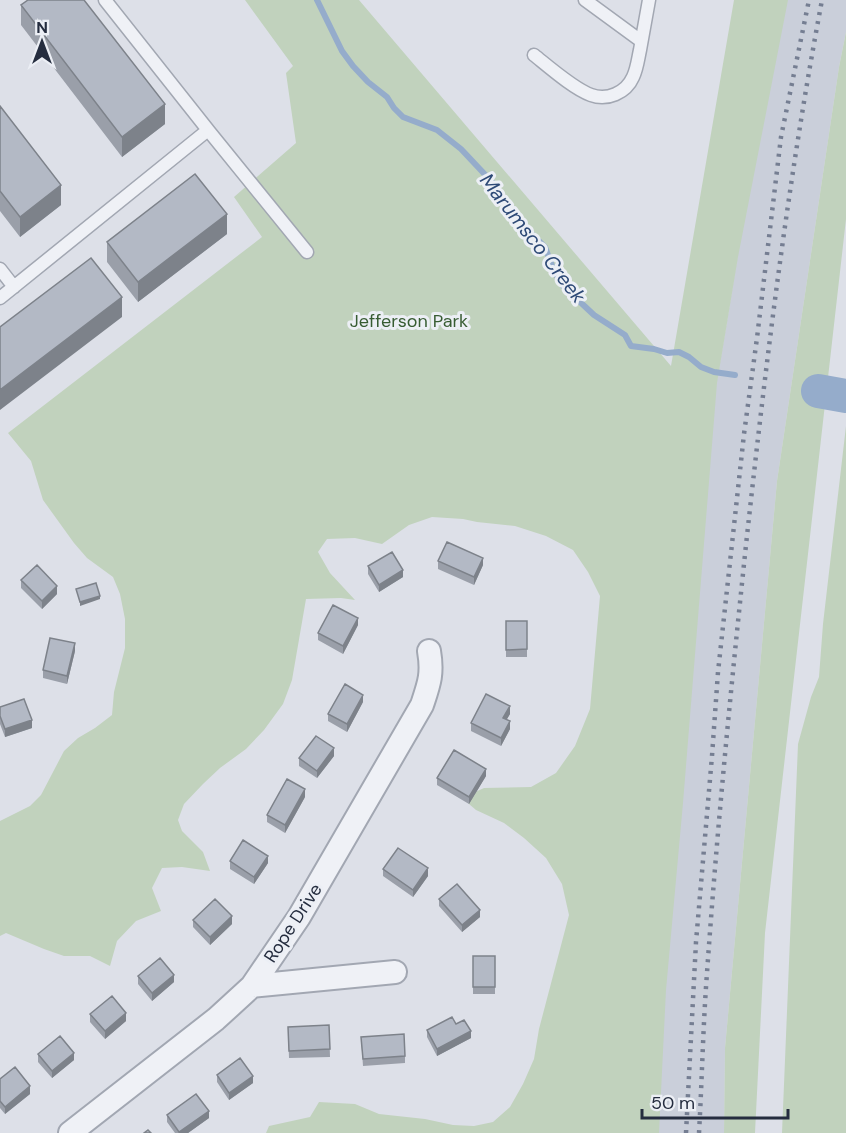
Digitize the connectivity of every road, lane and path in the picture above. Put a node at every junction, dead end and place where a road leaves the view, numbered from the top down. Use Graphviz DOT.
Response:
graph roads {
  1 [pos="105,0"];
  2 [pos="585,0"];
  3 [pos="649,0"];
  4 [pos="641,40"];
  5 [pos="534,55"];
  6 [pos="208,130"];
  7 [pos="306,252"];
  8 [pos="0,268"];
  9 [pos="14,286"];
  10 [pos="0,298"];
  11 [pos="429,651"];
  12 [pos="395,972"];
  13 [pos="252,986"];
  14 [pos="70,1133"];
  1 -- 6 [label="lane"];
  2 -- 4 [label="lane"];
  3 -- 4 [label="lane"];
  4 -- 5 [label="lane"];
  6 -- 7 [label="lane"];
  6 -- 9 [label="lane"];
  8 -- 9 [label="lane"];
  9 -- 10 [label="lane"];
  11 -- 13 [label="street, Rope Drive"];
  12 -- 13 [label="street"];
  13 -- 14 [label="street, Rope Drive"];
}
